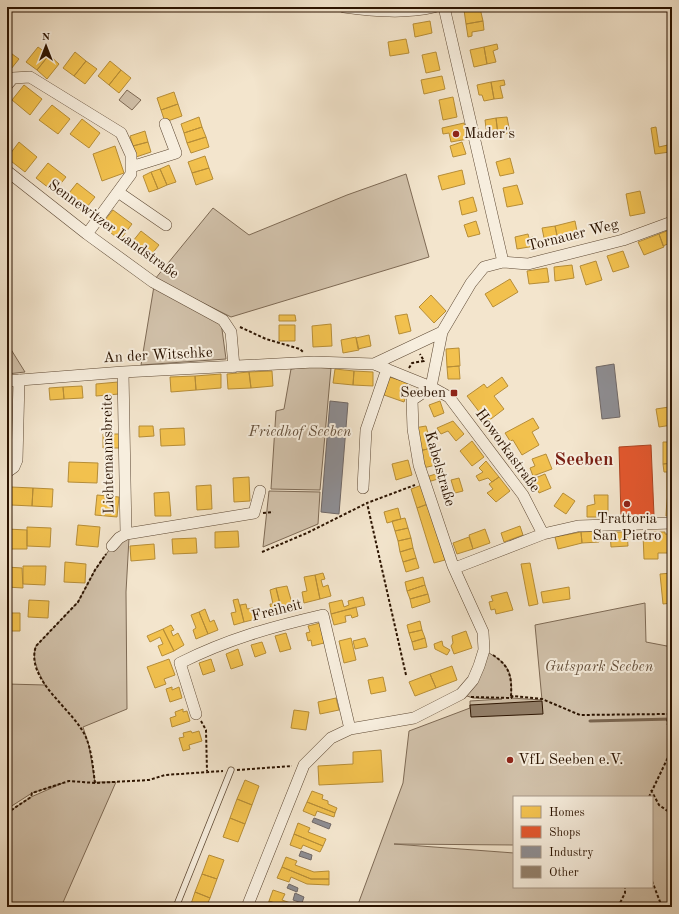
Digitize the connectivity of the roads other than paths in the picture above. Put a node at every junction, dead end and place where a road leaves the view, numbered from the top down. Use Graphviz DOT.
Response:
graph roads {
  1 [pos="344,7"];
  2 [pos="434,7"];
  3 [pos="444,7"];
  4 [pos="7,85"];
  5 [pos="165,124"];
  6 [pos="131,167"];
  7 [pos="7,171"];
  8 [pos="118,192"];
  9 [pos="672,222"];
  10 [pos="166,225"];
  11 [pos="87,234"];
  12 [pos="502,262"];
  13 [pos="442,332"];
  14 [pos="374,364"];
  15 [pos="234,367"];
  16 [pos="387,369"];
  17 [pos="123,372"];
  18 [pos="20,380"];
  19 [pos="7,381"];
  20 [pos="431,387"];
  21 [pos="7,472"];
  22 [pos="363,488"];
  23 [pos="260,491"];
  24 [pos="672,522"];
  25 [pos="126,534"];
  26 [pos="543,534"];
  27 [pos="112,546"];
  28 [pos="454,567"];
  29 [pos="196,714"];
  30 [pos="350,729"];
  31 [pos="231,770"];
  32 [pos="176,907"];
  33 [pos="247,907"];
  1 -- 2 [label="street"];
  3 -- 12 [label="street"];
  4 -- 6 [label="street"];
  5 -- 6 [label="street"];
  6 -- 8 [label="street"];
  7 -- 11 [label="street, Sennewitzer Landstraße"];
  8 -- 10 [label="street"];
  8 -- 11 [label="street"];
  9 -- 12 [label="street, Tornauer Weg"];
  11 -- 15 [label="street, Sennewitzer Landstraße"];
  12 -- 13 [label="street, Tornauer Weg"];
  13 -- 14 [label="street"];
  13 -- 20 [label="street, Tornauer Weg"];
  14 -- 15 [label="street, An der Witschke"];
  14 -- 16 [label="street, Howorkastraße"];
  15 -- 17 [label="street, An der Witschke"];
  16 -- 20 [label="street, Howorkastraße"];
  16 -- 22 [label="street"];
  17 -- 18 [label="street, An der Witschke"];
  17 -- 25 [label="street, Lichtemannsbreite"];
  18 -- 19 [label="street, An der Witschke"];
  18 -- 21 [label="street"];
  20 -- 26 [label="street, Howorkastraße"];
  20 -- 28 [label="street, Kabelstraße"];
  23 -- 25 [label="street, Lichtemannsbreite"];
  24 -- 26 [label="street"];
  25 -- 27 [label="street, Lichtemannsbreite"];
  26 -- 28 [label="street"];
  28 -- 30 [label="street, Kabelstraße"];
  29 -- 30 [label="street, Freiheit"];
  30 -- 33 [label="street"];
  31 -- 32 [label="lane"];
}
